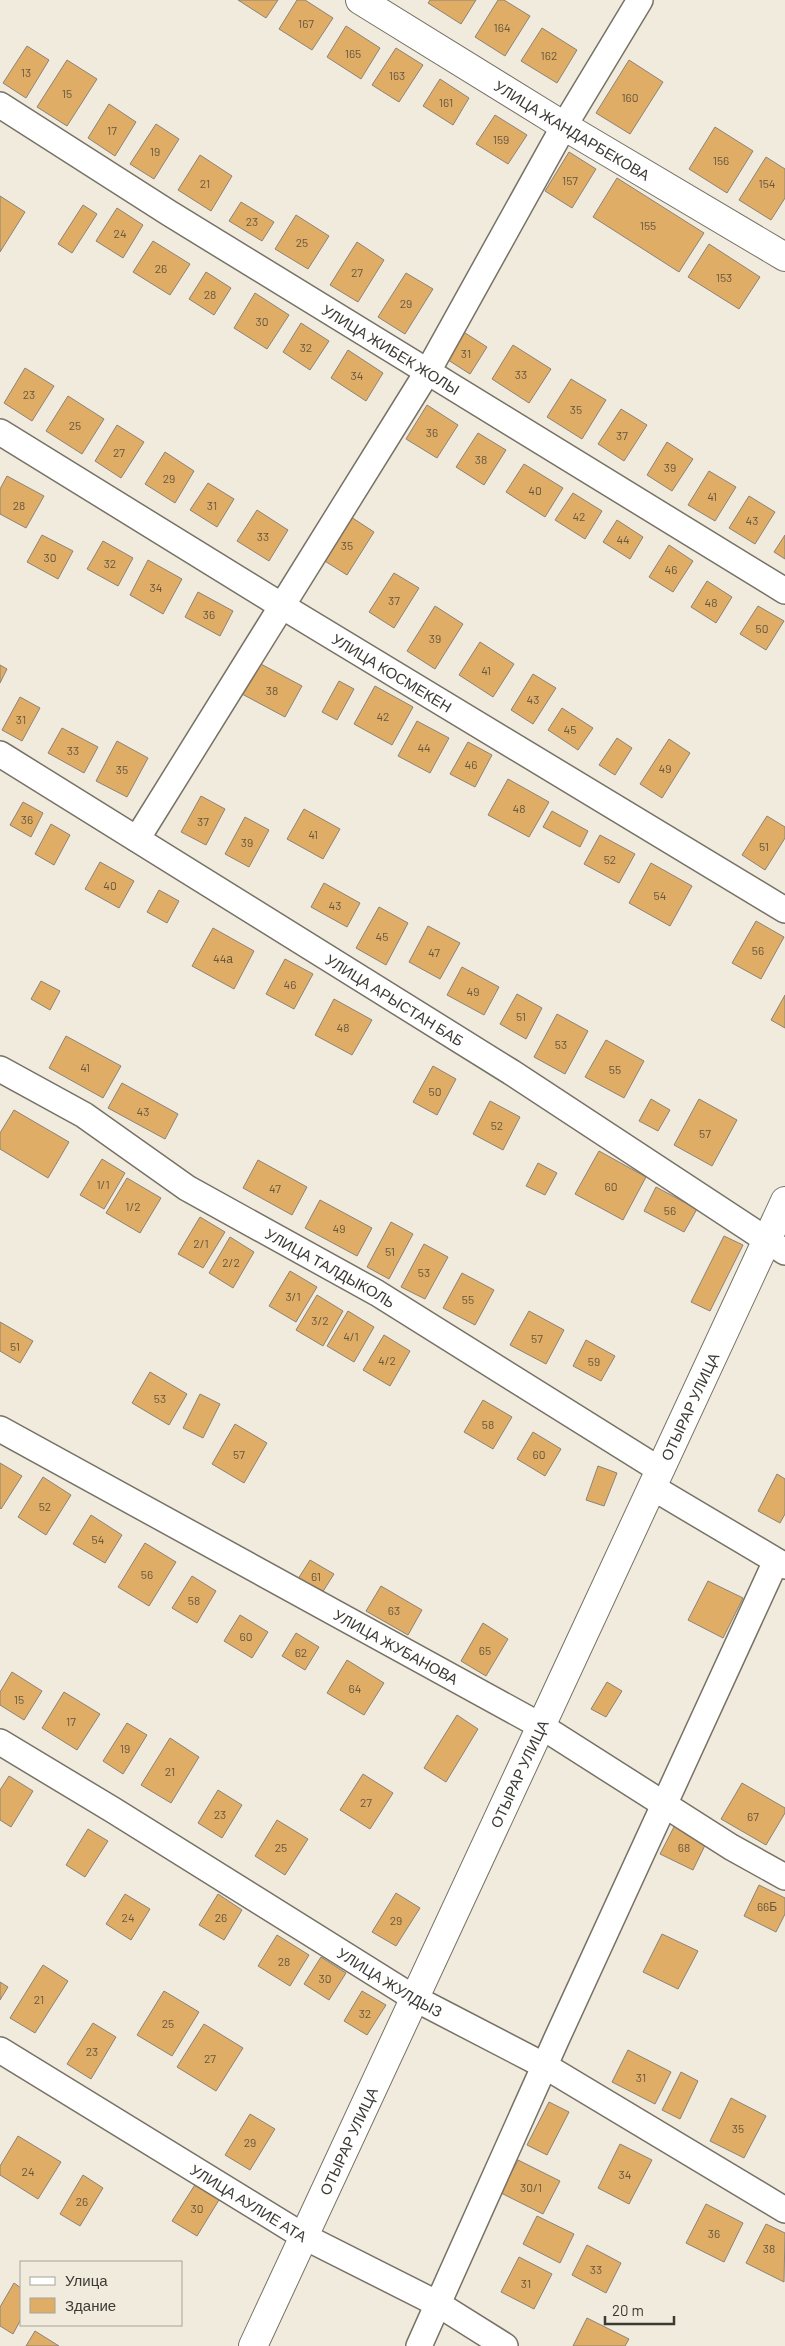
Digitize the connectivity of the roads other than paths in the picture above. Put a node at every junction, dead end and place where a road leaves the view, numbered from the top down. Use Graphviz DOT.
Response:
graph roads {
  1 [pos="360,0"];
  2 [pos="640,0"];
  3 [pos="0,105"];
  4 [pos="564,126"];
  5 [pos="785,257"];
  6 [pos="428,371"];
  7 [pos="0,432"];
  8 [pos="785,591"];
  9 [pos="282,606"];
  10 [pos="0,754"];
  11 [pos="137,839"];
  12 [pos="785,910"];
  13 [pos="2,1074"];
  14 [pos="785,1201"];
  15 [pos="776,1247"];
  16 [pos="0,1429"];
  17 [pos="656,1479"];
  18 [pos="780,1563"];
  19 [pos="540,1726"];
  20 [pos="0,1742"];
  21 [pos="665,1805"];
  22 [pos="785,1877"];
  23 [pos="414,1998"];
  24 [pos="0,2050"];
  25 [pos="545,2066"];
  26 [pos="785,2210"];
  27 [pos="303,2236"];
  28 [pos="438,2304"];
  29 [pos="253,2346"];
  30 [pos="419,2346"];
  31 [pos="505,2346"];
  1 -- 4 [label="street, УЛИЦА ЖАНДАРБЕКОВА"];
  2 -- 4 [label="street"];
  3 -- 6 [label="street, УЛИЦА ЖИБЕК ЖОЛЫ"];
  4 -- 5 [label="street, УЛИЦА ЖАНДАРБЕКОВА"];
  4 -- 6 [label="street"];
  6 -- 8 [label="street, УЛИЦА ЖИБЕК ЖОЛЫ"];
  6 -- 9 [label="street"];
  7 -- 9 [label="street, УЛИЦА КОСМЕКЕН"];
  9 -- 11 [label="street"];
  9 -- 12 [label="street, УЛИЦА КОСМЕКЕН"];
  10 -- 11 [label="street, УЛИЦА АРЫСТАН БАБ"];
  11 -- 15 [label="street, УЛИЦА АРЫСТАН БАБ"];
  13 -- 17 [label="street, УЛИЦА ТАЛДЫКОЛЬ"];
  14 -- 15 [label="street, ОТЫРАР УЛИЦА"];
  15 -- 17 [label="street, ОТЫРАР УЛИЦА"];
  16 -- 19 [label="street, УЛИЦА ЖУБАНОВА"];
  17 -- 18 [label="street, УЛИЦА ТАЛДЫКОЛЬ"];
  17 -- 19 [label="street, ОТЫРАР УЛИЦА"];
  18 -- 21 [label="street"];
  19 -- 21 [label="street, УЛИЦА ЖУБАНОВА"];
  19 -- 23 [label="street, ОТЫРАР УЛИЦА"];
  20 -- 23 [label="street, УЛИЦА ЖУЛДЫЗ"];
  21 -- 22 [label="street, УЛИЦА ЖУБАНОВА"];
  21 -- 25 [label="street"];
  23 -- 25 [label="street, УЛИЦА ЖУЛДЫЗ"];
  23 -- 27 [label="street, ОТЫРАР УЛИЦА"];
  24 -- 27 [label="street, УЛИЦА АУЛИЕ АТА"];
  25 -- 26 [label="street, УЛИЦА ЖУЛДЫЗ"];
  25 -- 28 [label="street"];
  27 -- 28 [label="street, УЛИЦА АУЛИЕ АТА"];
  27 -- 29 [label="street, ОТЫРАР УЛИЦА"];
  28 -- 30 [label="street"];
  28 -- 31 [label="street, УЛИЦА АУЛИЕ АТА"];
}
